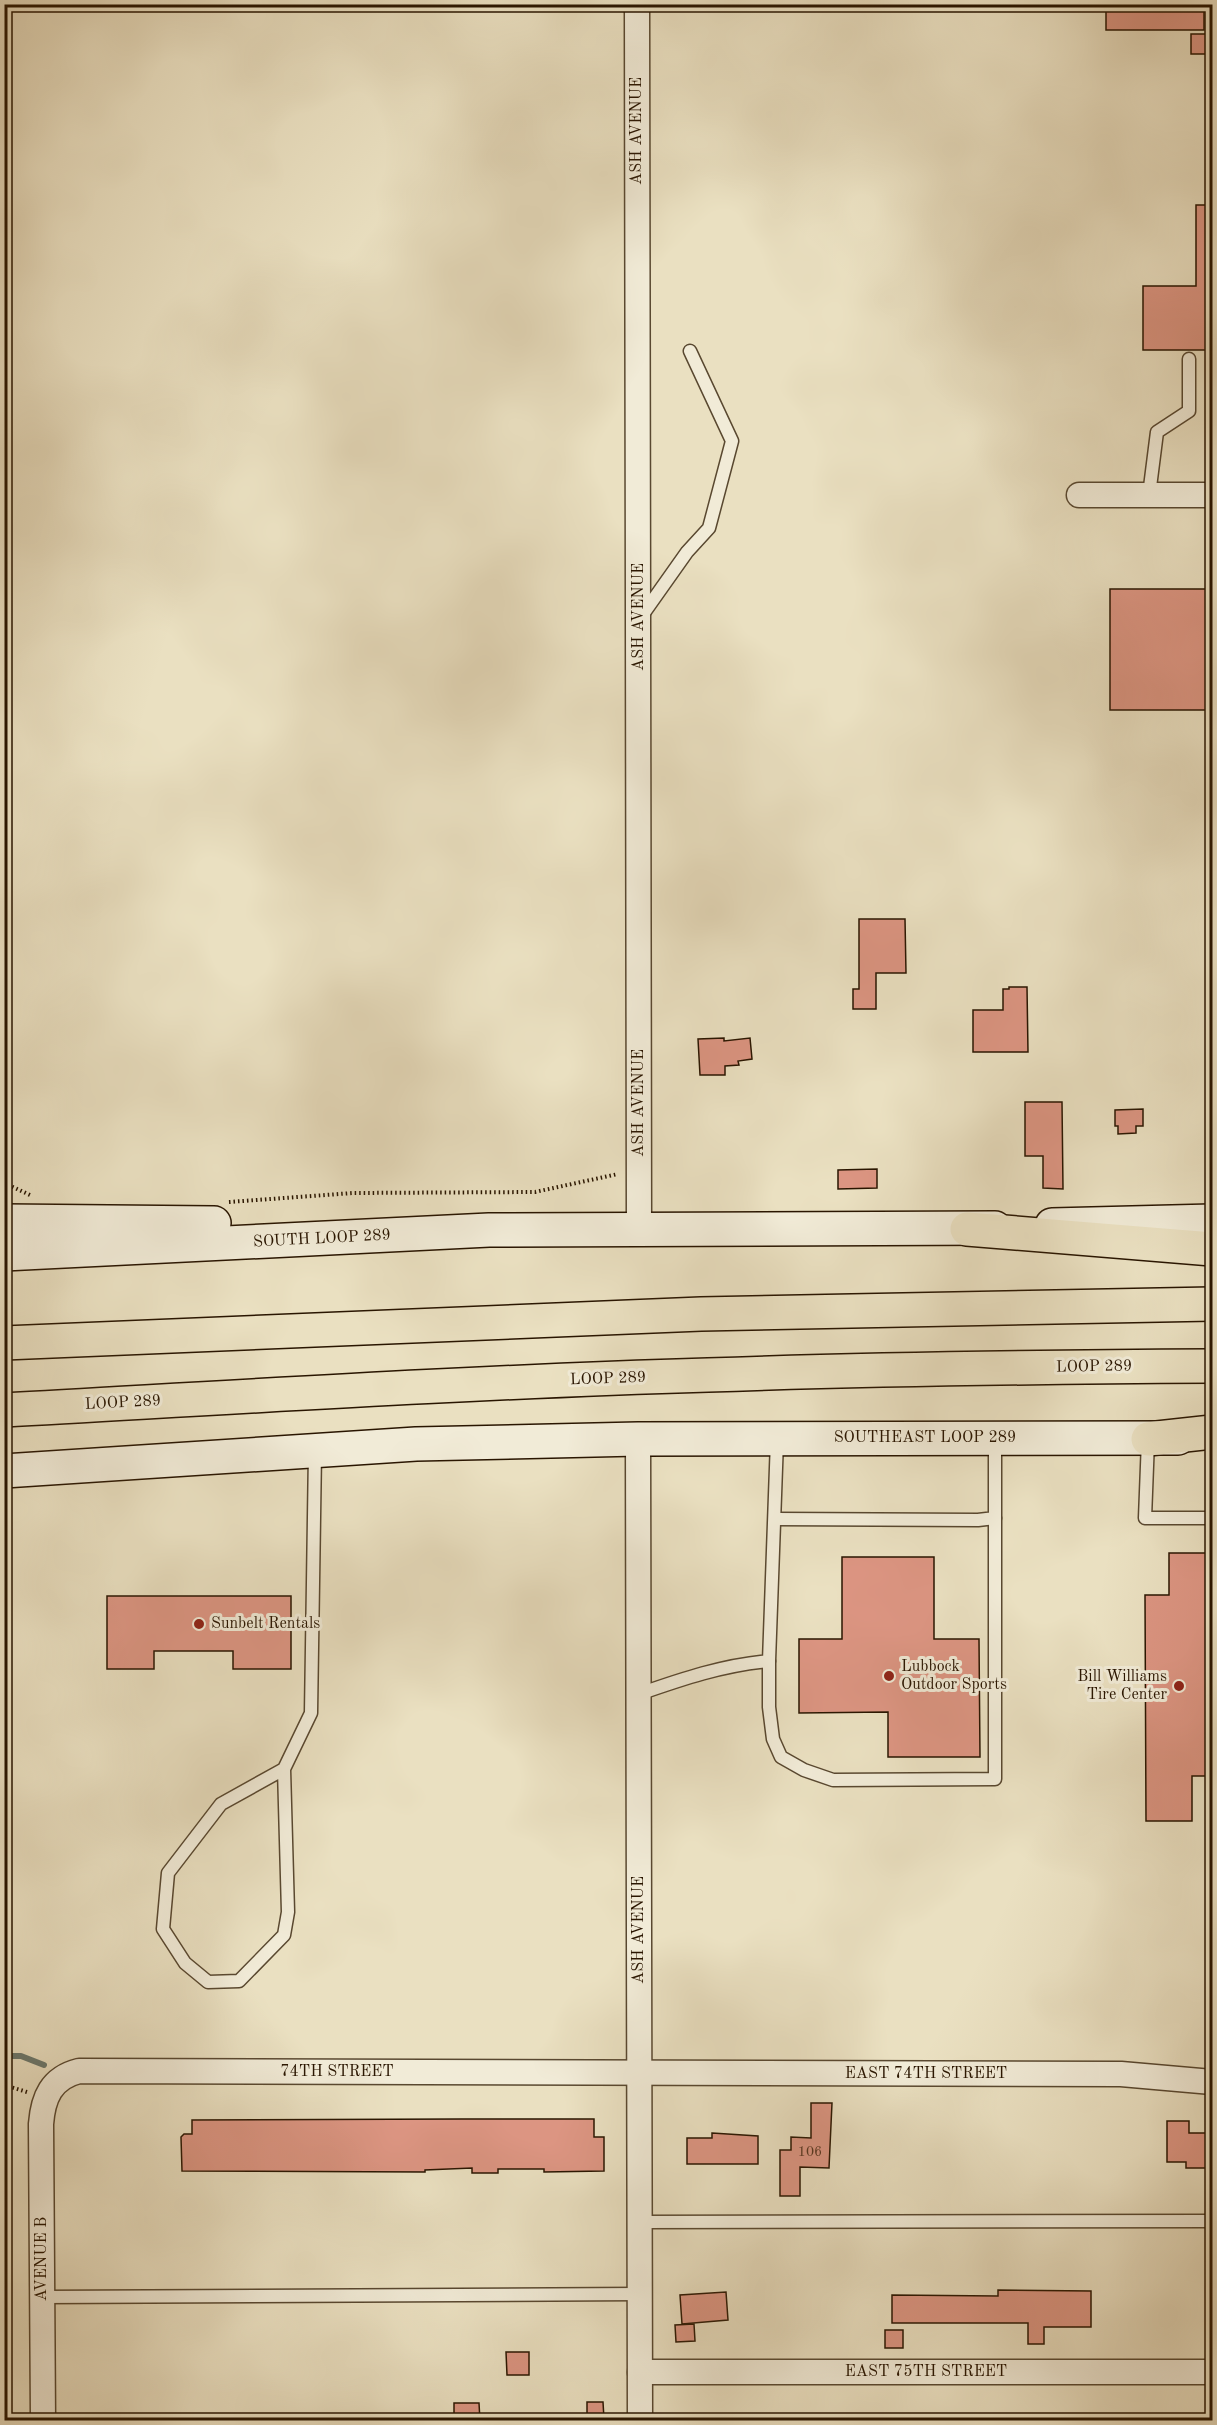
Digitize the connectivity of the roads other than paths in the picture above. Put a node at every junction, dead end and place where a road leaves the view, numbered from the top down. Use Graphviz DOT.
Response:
graph roads {
  1 [pos="637,4"];
  2 [pos="690,351"];
  3 [pos="1189,359"];
  4 [pos="1079,495"];
  5 [pos="1149,495"];
  6 [pos="1212,495"];
  7 [pos="639,621"];
  8 [pos="4,1221"];
  9 [pos="1212,1221"];
  10 [pos="639,1229"];
  11 [pos="967,1229"];
  12 [pos="489,1230"];
  13 [pos="1212,1249"];
  14 [pos="4,1254"];
  15 [pos="1212,1304"];
  16 [pos="4,1343"];
  17 [pos="1212,1366"];
  18 [pos="4,1410"];
  19 [pos="1212,1432"];
  20 [pos="995,1437"];
  21 [pos="1212,1438"];
  22 [pos="638,1439"];
  23 [pos="777,1439"];
  24 [pos="1148,1439"];
  25 [pos="315,1452"];
  26 [pos="4,1471"];
  27 [pos="995,1518"];
  28 [pos="1212,1518"];
  29 [pos="775,1519"];
  30 [pos="769,1661"];
  31 [pos="639,1694"];
  32 [pos="284,1769"];
  33 [pos="639,2074"];
  34 [pos="1212,2082"];
  35 [pos="45,2097"];
  36 [pos="1212,2221"];
  37 [pos="640,2222"];
  38 [pos="640,2295"];
  39 [pos="42,2297"];
  40 [pos="640,2372"];
  41 [pos="1212,2372"];
  42 [pos="43,2421"];
  43 [pos="640,2421"];
  1 -- 7 [label="street, ASH AVENUE"];
  2 -- 7 [label="lane"];
  3 -- 5 [label="lane"];
  4 -- 5 [label="street"];
  5 -- 6 [label="street"];
  7 -- 10 [label="street, ASH AVENUE"];
  8 -- 12 [label="main road"];
  9 -- 11 [label="main road"];
  10 -- 11 [label="main road"];
  10 -- 12 [label="main road, SOUTH LOOP 289"];
  11 -- 13 [label="highway"];
  12 -- 14 [label="main road, SOUTH LOOP 289"];
  15 -- 16 [label="highway"];
  17 -- 18 [label="highway, LOOP 289"];
  19 -- 24 [label="highway"];
  20 -- 23 [label="main road, SOUTHEAST LOOP 289"];
  20 -- 24 [label="main road, SOUTHEAST LOOP 289"];
  20 -- 27 [label="lane"];
  21 -- 24 [label="main road, SOUTHEAST LOOP 289"];
  22 -- 23 [label="main road, SOUTHEAST LOOP 289"];
  22 -- 25 [label="main road"];
  22 -- 31 [label="street, ASH AVENUE"];
  23 -- 29 [label="lane"];
  24 -- 28 [label="lane"];
  25 -- 26 [label="main road"];
  25 -- 32 [label="lane"];
  27 -- 29 [label="lane"];
  27 -- 30 [label="lane"];
  29 -- 30 [label="lane"];
  30 -- 31 [label="lane"];
  31 -- 33 [label="street, ASH AVENUE"];
  32 -- 32 [label="lane"];
  33 -- 34 [label="street, EAST 74TH STREET"];
  33 -- 35 [label="street, 74TH STREET"];
  33 -- 37 [label="street, ASH AVENUE"];
  35 -- 39 [label="street, AVENUE B"];
  36 -- 37 [label="lane"];
  37 -- 38 [label="street, ASH AVENUE"];
  38 -- 39 [label="lane"];
  38 -- 40 [label="street, ASH AVENUE"];
  39 -- 42 [label="street, AVENUE B"];
  40 -- 41 [label="street, EAST 75TH STREET"];
  40 -- 43 [label="street, ASH AVENUE"];
}
